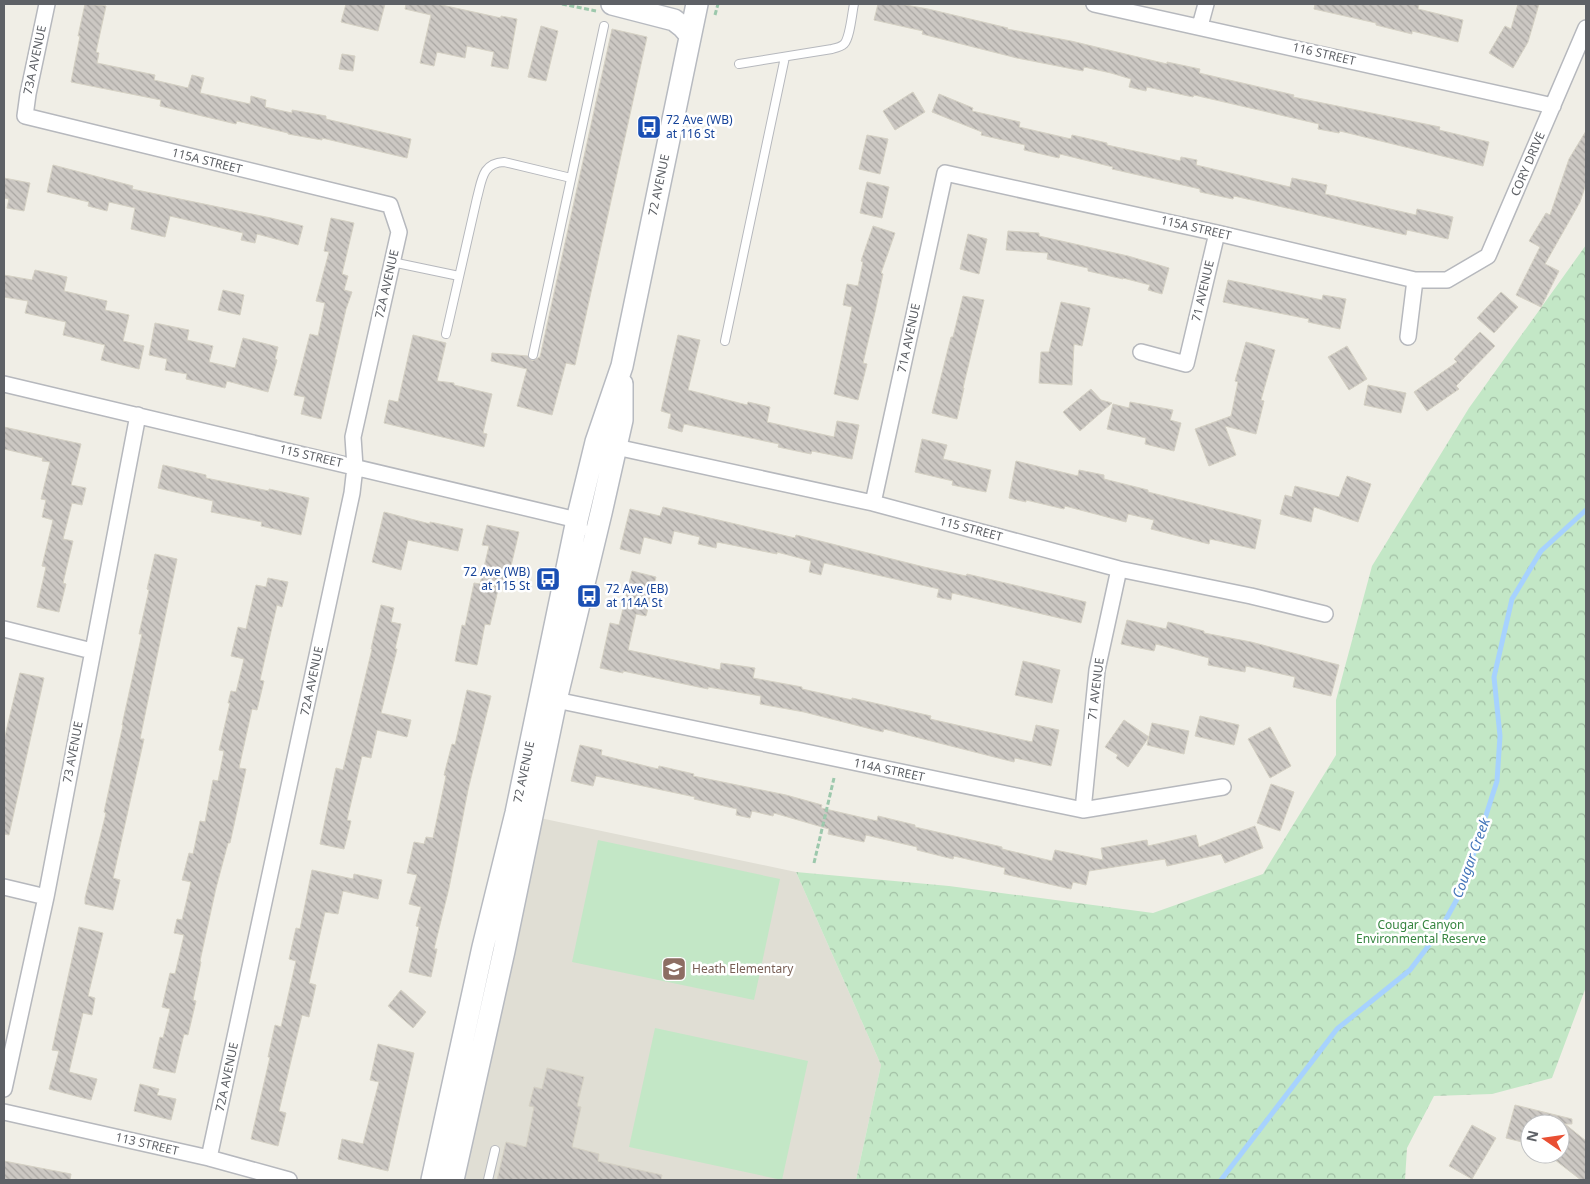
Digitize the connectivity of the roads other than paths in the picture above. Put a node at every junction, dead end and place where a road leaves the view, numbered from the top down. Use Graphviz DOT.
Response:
graph roads {
  1 [pos="47,4"];
  2 [pos="612,4"];
  3 [pos="697,4"];
  4 [pos="854,4"];
  5 [pos="1094,4"];
  6 [pos="1206,4"];
  7 [pos="604,26"];
  8 [pos="1200,26"];
  9 [pos="1586,28"];
  10 [pos="690,35"];
  11 [pos="785,56"];
  12 [pos="739,64"];
  13 [pos="1553,106"];
  14 [pos="25,116"];
  15 [pos="945,172"];
  16 [pos="571,178"];
  17 [pos="390,205"];
  18 [pos="1217,233"];
  19 [pos="392,262"];
  20 [pos="459,276"];
  21 [pos="1416,280"];
  22 [pos="1448,280"];
  23 [pos="446,334"];
  24 [pos="1408,337"];
  25 [pos="725,341"];
  26 [pos="1141,352"];
  27 [pos="533,355"];
  28 [pos="622,366"];
  29 [pos="4,384"];
  30 [pos="138,415"];
  31 [pos="616,446"];
  32 [pos="355,467"];
  33 [pos="873,503"];
  34 [pos="577,520"];
  35 [pos="590,560"];
  36 [pos="1119,569"];
  37 [pos="1325,614"];
  38 [pos="4,629"];
  39 [pos="92,651"];
  40 [pos="556,700"];
  41 [pos="1223,787"];
  42 [pos="1083,810"];
  43 [pos="4,887"];
  44 [pos="46,897"];
  45 [pos="4,1088"];
  46 [pos="4,1112"];
  47 [pos="495,1150"];
  48 [pos="209,1158"];
  49 [pos="289,1180"];
  50 [pos="432,1180"];
  51 [pos="453,1180"];
  52 [pos="488,1180"];
  1 -- 14 [label="street, 73A AVENUE"];
  2 -- 10 [label="main road"];
  3 -- 10 [label="main road, 72 AVENUE"];
  4 -- 11 [label="lane"];
  5 -- 8 [label="street, 116 STREET"];
  6 -- 8 [label="street"];
  7 -- 16 [label="lane"];
  8 -- 13 [label="street, 116 STREET"];
  9 -- 13 [label="street, CORY DRIVE"];
  10 -- 28 [label="main road, 72 AVENUE"];
  11 -- 12 [label="lane"];
  11 -- 25 [label="lane"];
  13 -- 22 [label="street, CORY DRIVE"];
  14 -- 17 [label="street, 115A STREET"];
  15 -- 18 [label="street, 115A STREET"];
  15 -- 33 [label="street, 71A AVENUE"];
  16 -- 20 [label="lane"];
  16 -- 27 [label="lane"];
  17 -- 19 [label="street, 72A AVENUE"];
  18 -- 21 [label="street, 115A STREET"];
  18 -- 26 [label="street, 71 AVENUE"];
  19 -- 20 [label="lane"];
  19 -- 32 [label="street, 72A AVENUE"];
  20 -- 23 [label="lane"];
  21 -- 22 [label="street, 115A STREET"];
  21 -- 24 [label="street"];
  28 -- 31 [label="main road, 72 AVENUE"];
  28 -- 34 [label="main road, 72 AVENUE"];
  29 -- 30 [label="street, 115 STREET"];
  30 -- 32 [label="street, 115 STREET"];
  30 -- 39 [label="street, 73 AVENUE"];
  31 -- 33 [label="street, 115 STREET"];
  31 -- 35 [label="main road, 72 AVENUE"];
  32 -- 34 [label="street, 115 STREET"];
  32 -- 48 [label="street, 72A AVENUE"];
  33 -- 36 [label="street, 115 STREET"];
  34 -- 35 [label="street"];
  34 -- 50 [label="main road, 72 AVENUE"];
  35 -- 40 [label="main road, 72 AVENUE"];
  36 -- 37 [label="street, 115 STREET"];
  36 -- 42 [label="street, 71 AVENUE"];
  38 -- 39 [label="street"];
  39 -- 44 [label="street, 73 AVENUE"];
  40 -- 42 [label="street, 114A STREET"];
  40 -- 51 [label="main road, 72 AVENUE"];
  41 -- 42 [label="street, 114A STREET"];
  43 -- 44 [label="street"];
  44 -- 45 [label="street, 73 AVENUE"];
  46 -- 48 [label="street, 113 STREET"];
  47 -- 52 [label="lane"];
  48 -- 49 [label="street, 113 STREET"];
}
